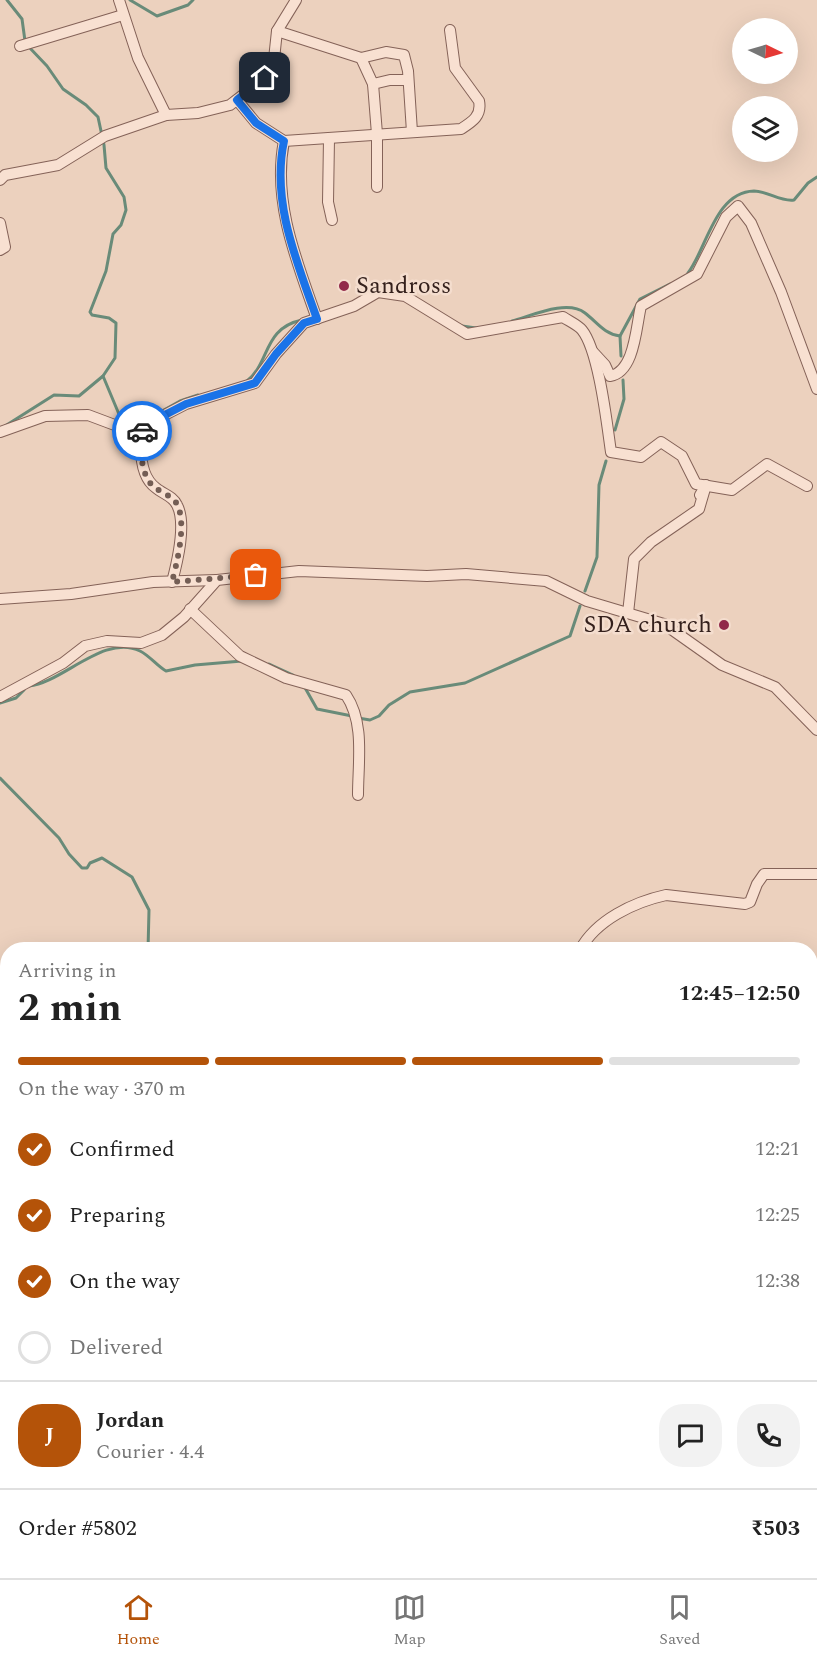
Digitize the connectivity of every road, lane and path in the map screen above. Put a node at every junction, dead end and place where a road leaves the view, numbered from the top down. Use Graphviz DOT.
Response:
graph roads {
  1 [pos="119,0"];
  2 [pos="296,0"];
  3 [pos="123,15"];
  4 [pos="450,30"];
  5 [pos="277,31"];
  6 [pos="20,46"];
  7 [pos="361,58"];
  8 [pos="408,80"];
  9 [pos="373,84"];
  10 [pos="237,100"];
  11 [pos="166,115"];
  12 [pos="412,132"];
  13 [pos="377,134"];
  14 [pos="329,139"];
  15 [pos="284,141"];
  16 [pos="0,180"];
  17 [pos="377,187"];
  18 [pos="332,220"];
  19 [pos="0,223"];
  20 [pos="0,250"];
  21 [pos="317,319"];
  22 [pos="591,348"];
  23 [pos="817,389"];
  24 [pos="143,423"];
  25 [pos="3,431"];
  26 [pos="807,486"];
  27 [pos="703,490"];
  28 [pos="217,580"];
  29 [pos="172,582"];
  30 [pos="0,599"];
  31 [pos="190,609"];
  32 [pos="628,613"];
  33 [pos="0,697"];
  34 [pos="817,730"];
  35 [pos="358,795"];
  36 [pos="817,874"];
  37 [pos="586,942"];
  1 -- 3 [label="street"];
  2 -- 5 [label="street"];
  3 -- 6 [label="street"];
  3 -- 11 [label="street"];
  4 -- 12 [label="street"];
  5 -- 7 [label="street"];
  5 -- 10 [label="street"];
  7 -- 8 [label="street"];
  7 -- 9 [label="street"];
  8 -- 9 [label="street"];
  8 -- 12 [label="street"];
  9 -- 13 [label="street"];
  10 -- 11 [label="street"];
  10 -- 15 [label="street"];
  11 -- 16 [label="street"];
  12 -- 13 [label="street"];
  13 -- 14 [label="street"];
  13 -- 17 [label="street"];
  14 -- 15 [label="street"];
  14 -- 18 [label="street"];
  15 -- 21 [label="street"];
  19 -- 20 [label="street"];
  21 -- 22 [label="street"];
  21 -- 24 [label="street"];
  22 -- 23 [label="street"];
  22 -- 27 [label="street"];
  24 -- 25 [label="street"];
  24 -- 29 [label="street"];
  26 -- 27 [label="street"];
  27 -- 32 [label="street"];
  28 -- 29 [label="street"];
  28 -- 31 [label="street"];
  28 -- 32 [label="street"];
  29 -- 30 [label="street"];
  31 -- 33 [label="street"];
  31 -- 35 [label="street"];
  32 -- 34 [label="street"];
  36 -- 37 [label="street"];
}
